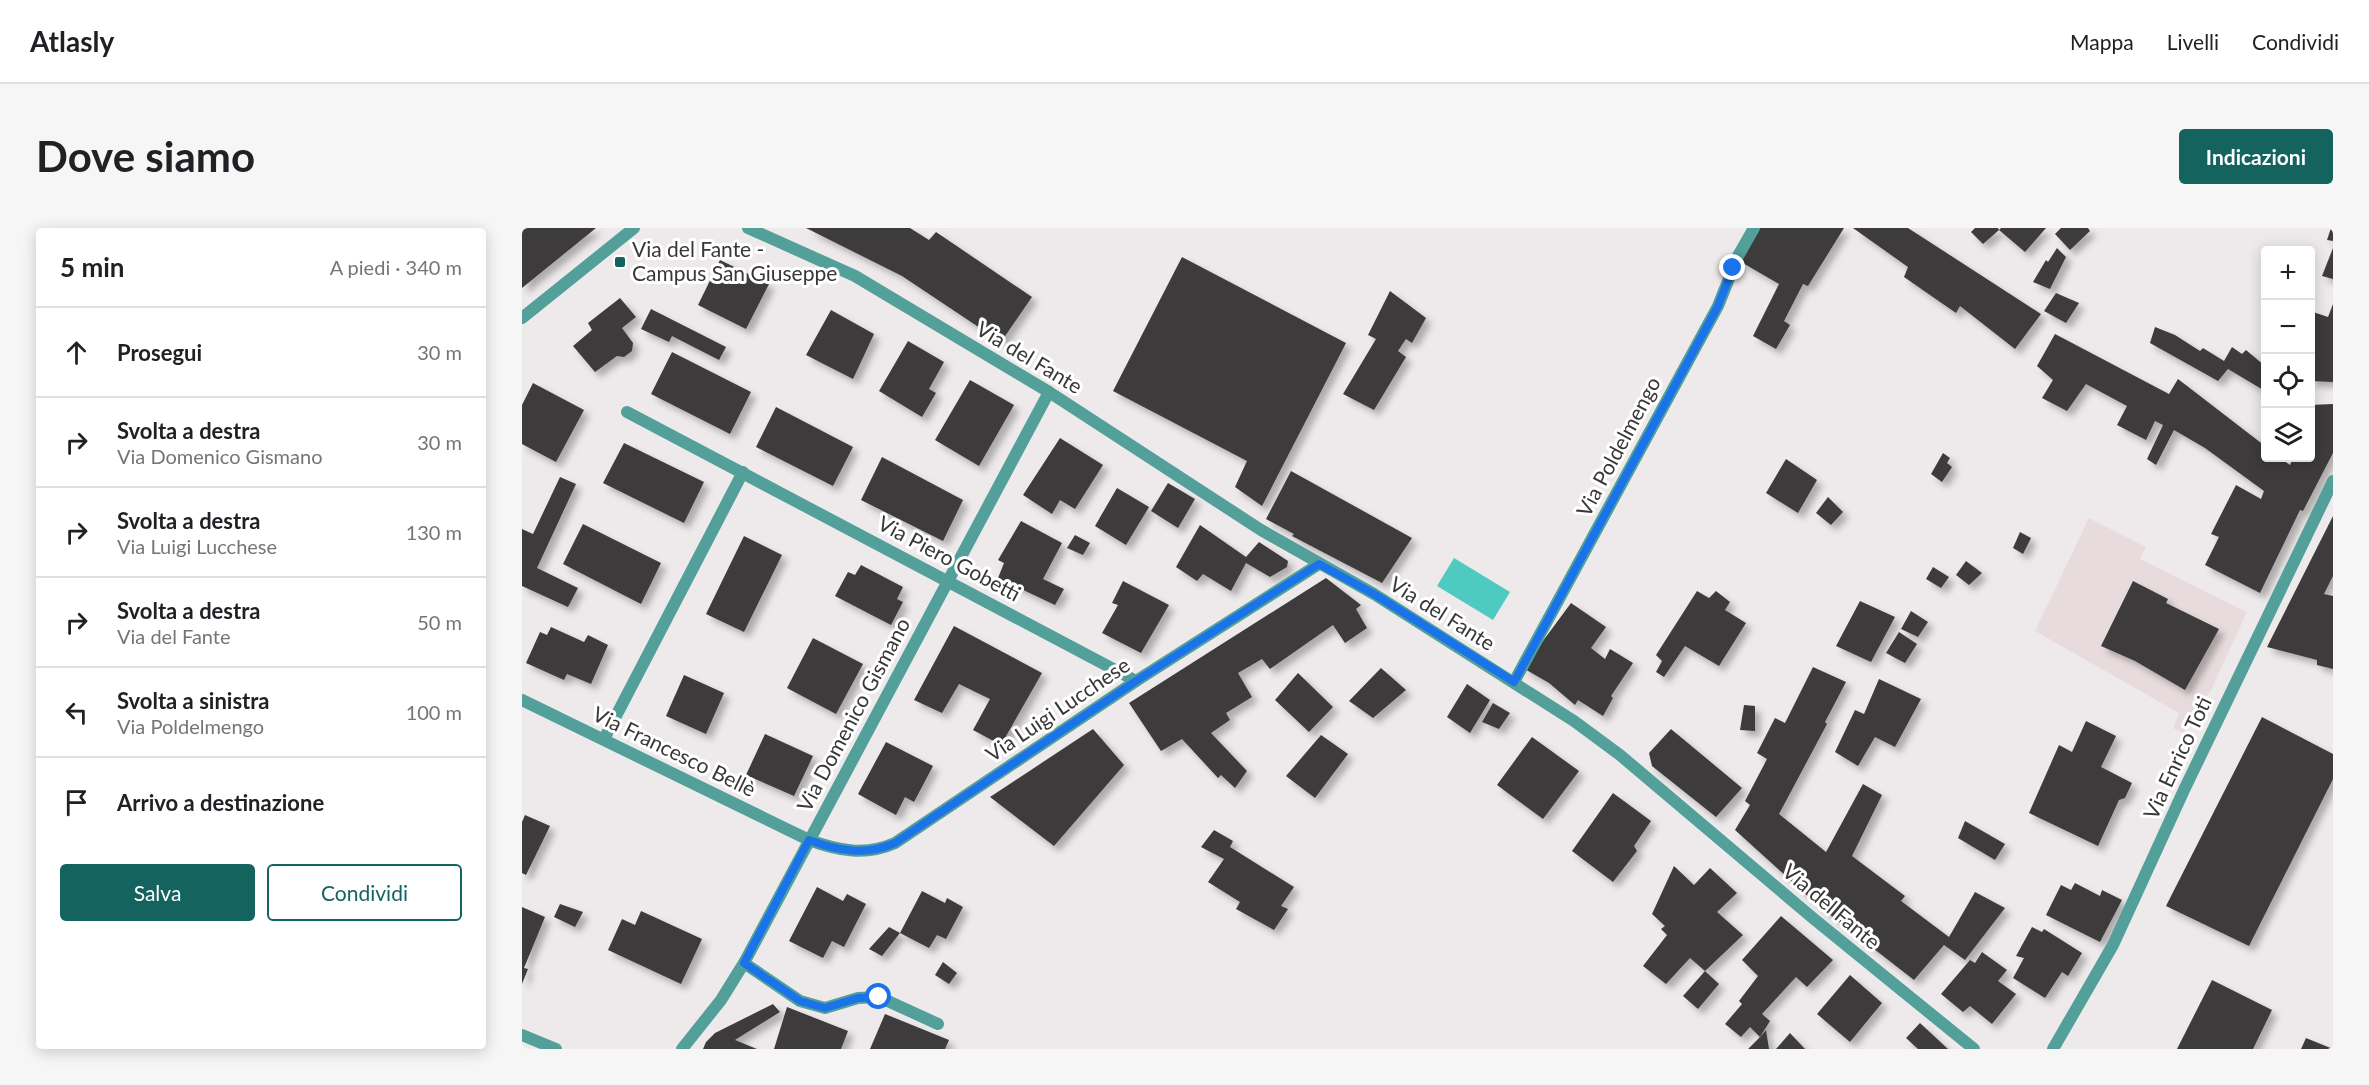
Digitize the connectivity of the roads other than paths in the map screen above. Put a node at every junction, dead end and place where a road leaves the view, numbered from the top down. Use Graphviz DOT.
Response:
graph roads {
  1 [pos="634,228"];
  2 [pos="748,228"];
  3 [pos="1754,228"];
  4 [pos="522,318"];
  5 [pos="1049,392"];
  6 [pos="627,412"];
  7 [pos="743,472"];
  8 [pos="2333,481"];
  9 [pos="1319,564"];
  10 [pos="948,580"];
  11 [pos="1136,681"];
  12 [pos="1514,682"];
  13 [pos="522,700"];
  14 [pos="604,739"];
  15 [pos="809,840"];
  16 [pos="744,963"];
  17 [pos="938,1024"];
  18 [pos="522,1035"];
  19 [pos="556,1049"];
  20 [pos="682,1049"];
  21 [pos="1974,1049"];
  22 [pos="2053,1049"];
  1 -- 4 [label="street"];
  2 -- 5 [label="street, Via del Fante"];
  3 -- 12 [label="street, Via Poldelmengo"];
  5 -- 9 [label="street, Via del Fante"];
  5 -- 10 [label="street, Via Domenico Gismano"];
  6 -- 7 [label="street, Via Piero Gobetti"];
  7 -- 10 [label="street, Via Piero Gobetti"];
  7 -- 14 [label="street"];
  8 -- 22 [label="street, Via Enrico Toti"];
  9 -- 11 [label="street, Via Luigi Lucchese"];
  9 -- 12 [label="street, Via del Fante"];
  10 -- 11 [label="street, Via Piero Gobetti"];
  10 -- 15 [label="street, Via Domenico Gismano"];
  11 -- 15 [label="street, Via Luigi Lucchese"];
  12 -- 21 [label="street, Via del Fante"];
  13 -- 14 [label="street, Via Francesco Bellè"];
  14 -- 15 [label="street, Via Francesco Bellè"];
  15 -- 16 [label="street, Via Domenico Gismano"];
  16 -- 17 [label="street"];
  16 -- 20 [label="street, Via Domenico Gismano"];
  18 -- 19 [label="street"];
}
